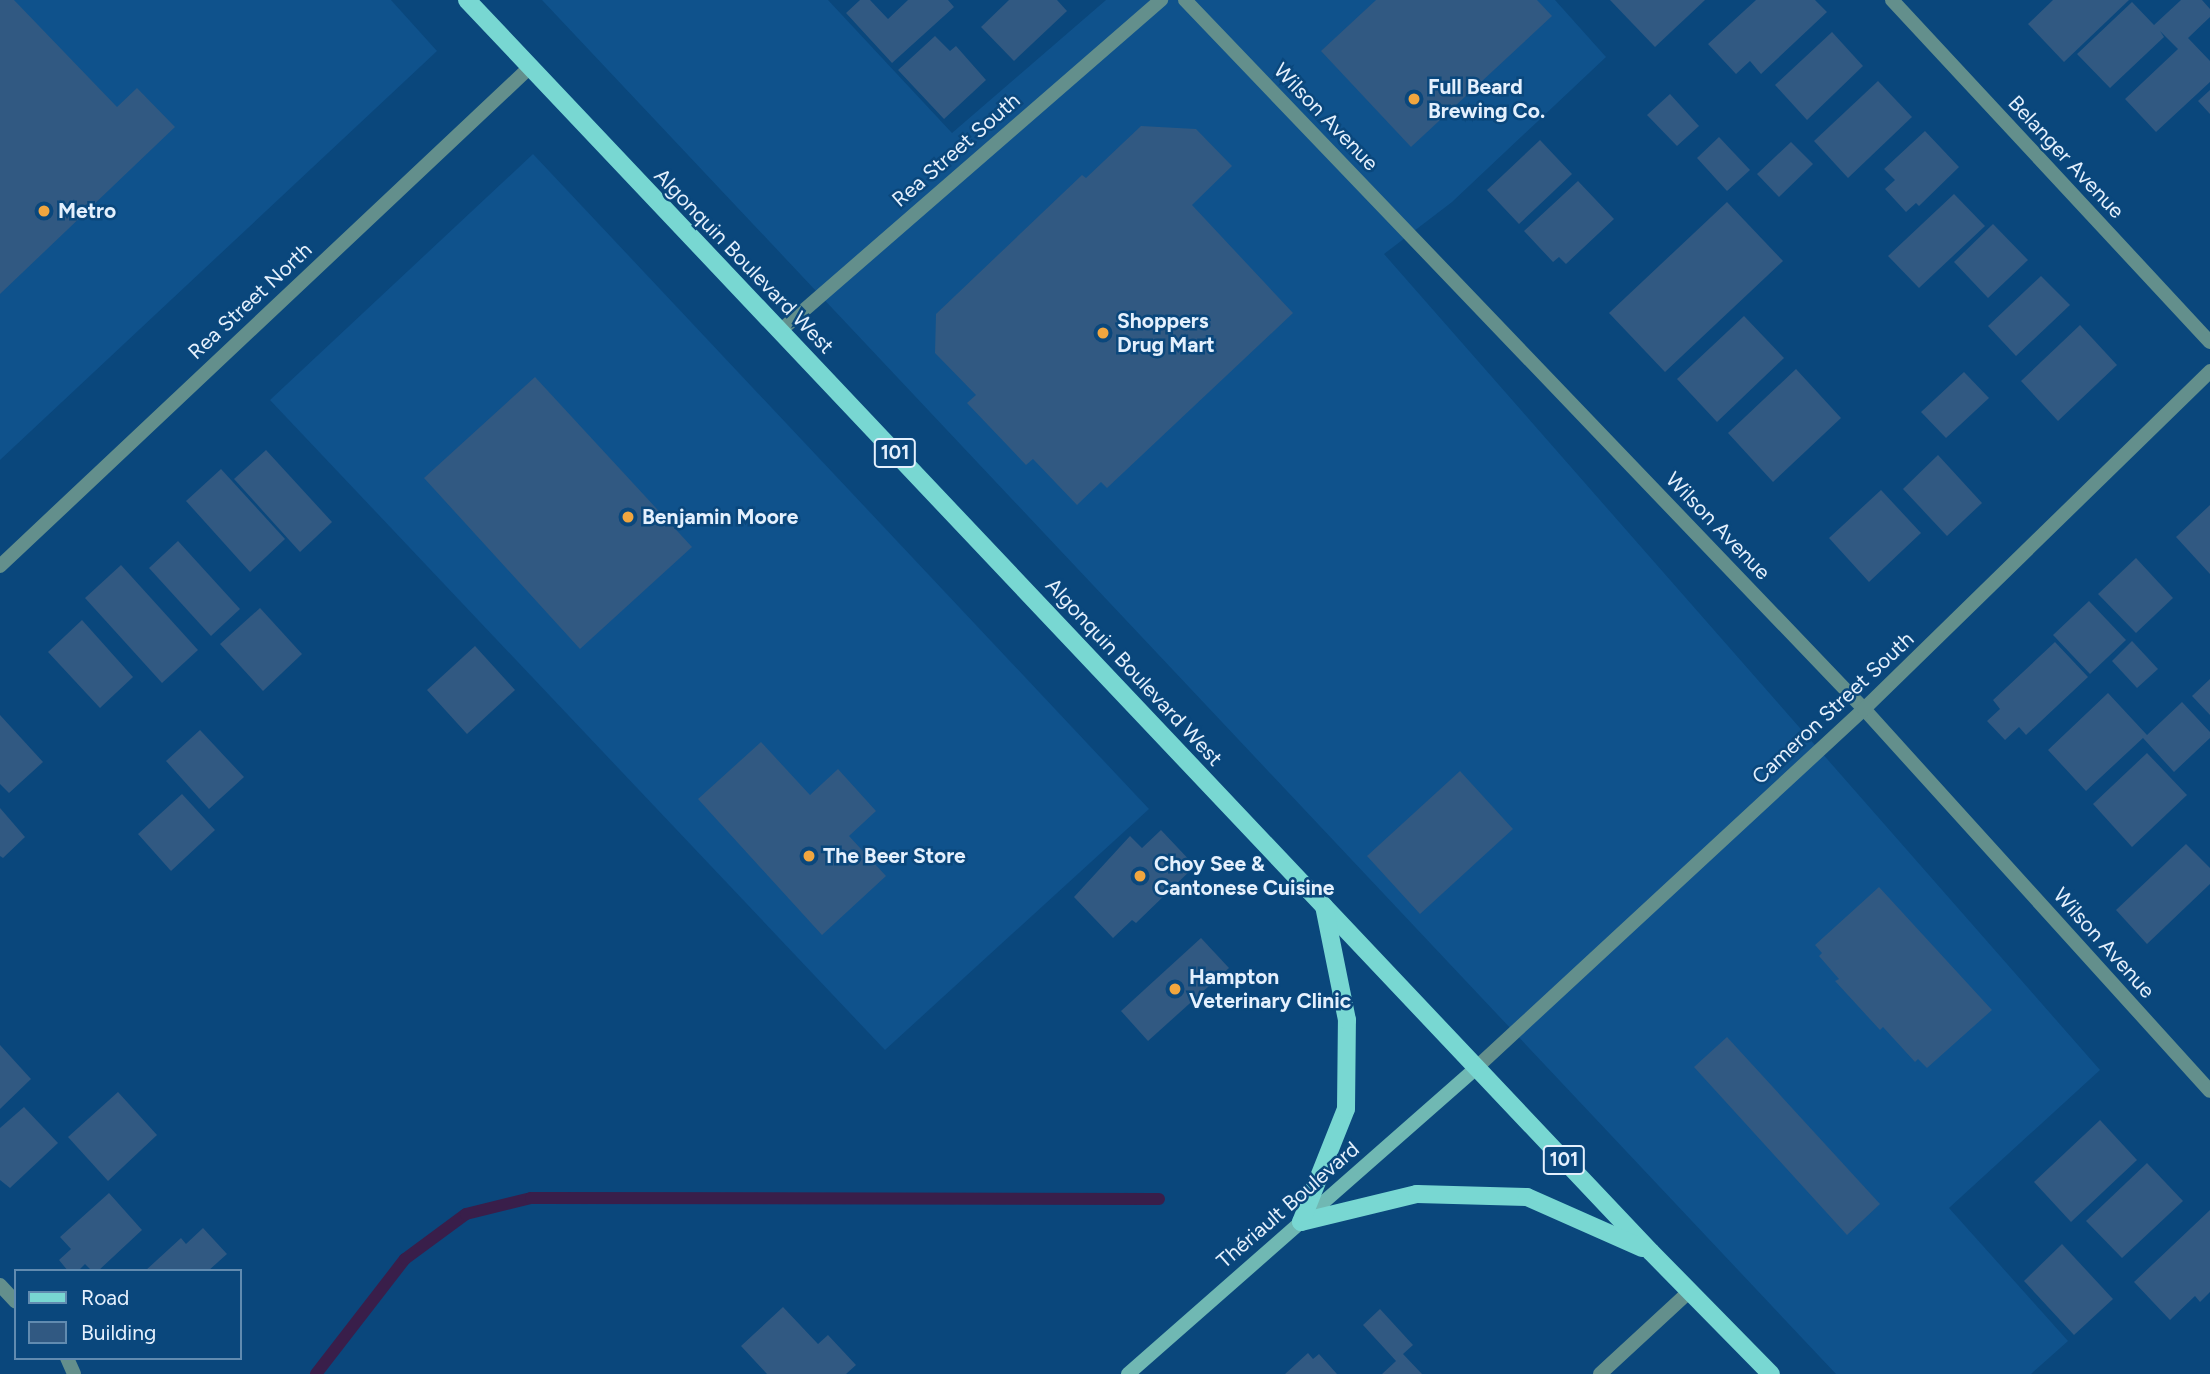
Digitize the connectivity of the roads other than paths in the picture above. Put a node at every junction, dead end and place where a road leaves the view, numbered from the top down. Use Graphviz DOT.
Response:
graph roads {
  1 [pos="467,0"];
  2 [pos="1161,0"];
  3 [pos="1185,0"];
  4 [pos="1892,0"];
  5 [pos="529,68"];
  6 [pos="780,331"];
  7 [pos="2210,342"];
  8 [pos="2210,371"];
  9 [pos="0,566"];
  10 [pos="1864,709"];
  11 [pos="1325,906"];
  12 [pos="1477,1067"];
  13 [pos="2210,1091"];
  14 [pos="1301,1222"];
  15 [pos="1651,1252"];
  16 [pos="0,1285"];
  17 [pos="1689,1292"];
  18 [pos="14,1300"];
  19 [pos="1128,1374"];
  20 [pos="1600,1374"];
  21 [pos="1771,1374"];
  1 -- 5 [label="main road, Algonquin Boulevard West / 101"];
  2 -- 6 [label="street, Rea Street South"];
  3 -- 10 [label="street, Wilson Avenue"];
  4 -- 7 [label="street, Belanger Avenue"];
  5 -- 6 [label="main road, Algonquin Boulevard West / 101"];
  5 -- 9 [label="street, Rea Street North"];
  6 -- 11 [label="main road, Algonquin Boulevard West / 101"];
  8 -- 10 [label="street, Cameron Street South"];
  10 -- 12 [label="street, Cameron Street South"];
  10 -- 13 [label="street, Wilson Avenue"];
  11 -- 12 [label="main road, Algonquin Boulevard West / 101"];
  11 -- 14 [label="main road"];
  12 -- 14 [label="main road, Thériault Boulevard"];
  12 -- 15 [label="main road, Algonquin Boulevard West / 101"];
  14 -- 15 [label="main road"];
  14 -- 19 [label="main road, Thériault Boulevard"];
  15 -- 17 [label="main road, Algonquin Boulevard West / 101"];
  16 -- 18 [label="street"];
  17 -- 20 [label="street"];
  17 -- 21 [label="main road, Algonquin Boulevard West / 101"];
}
